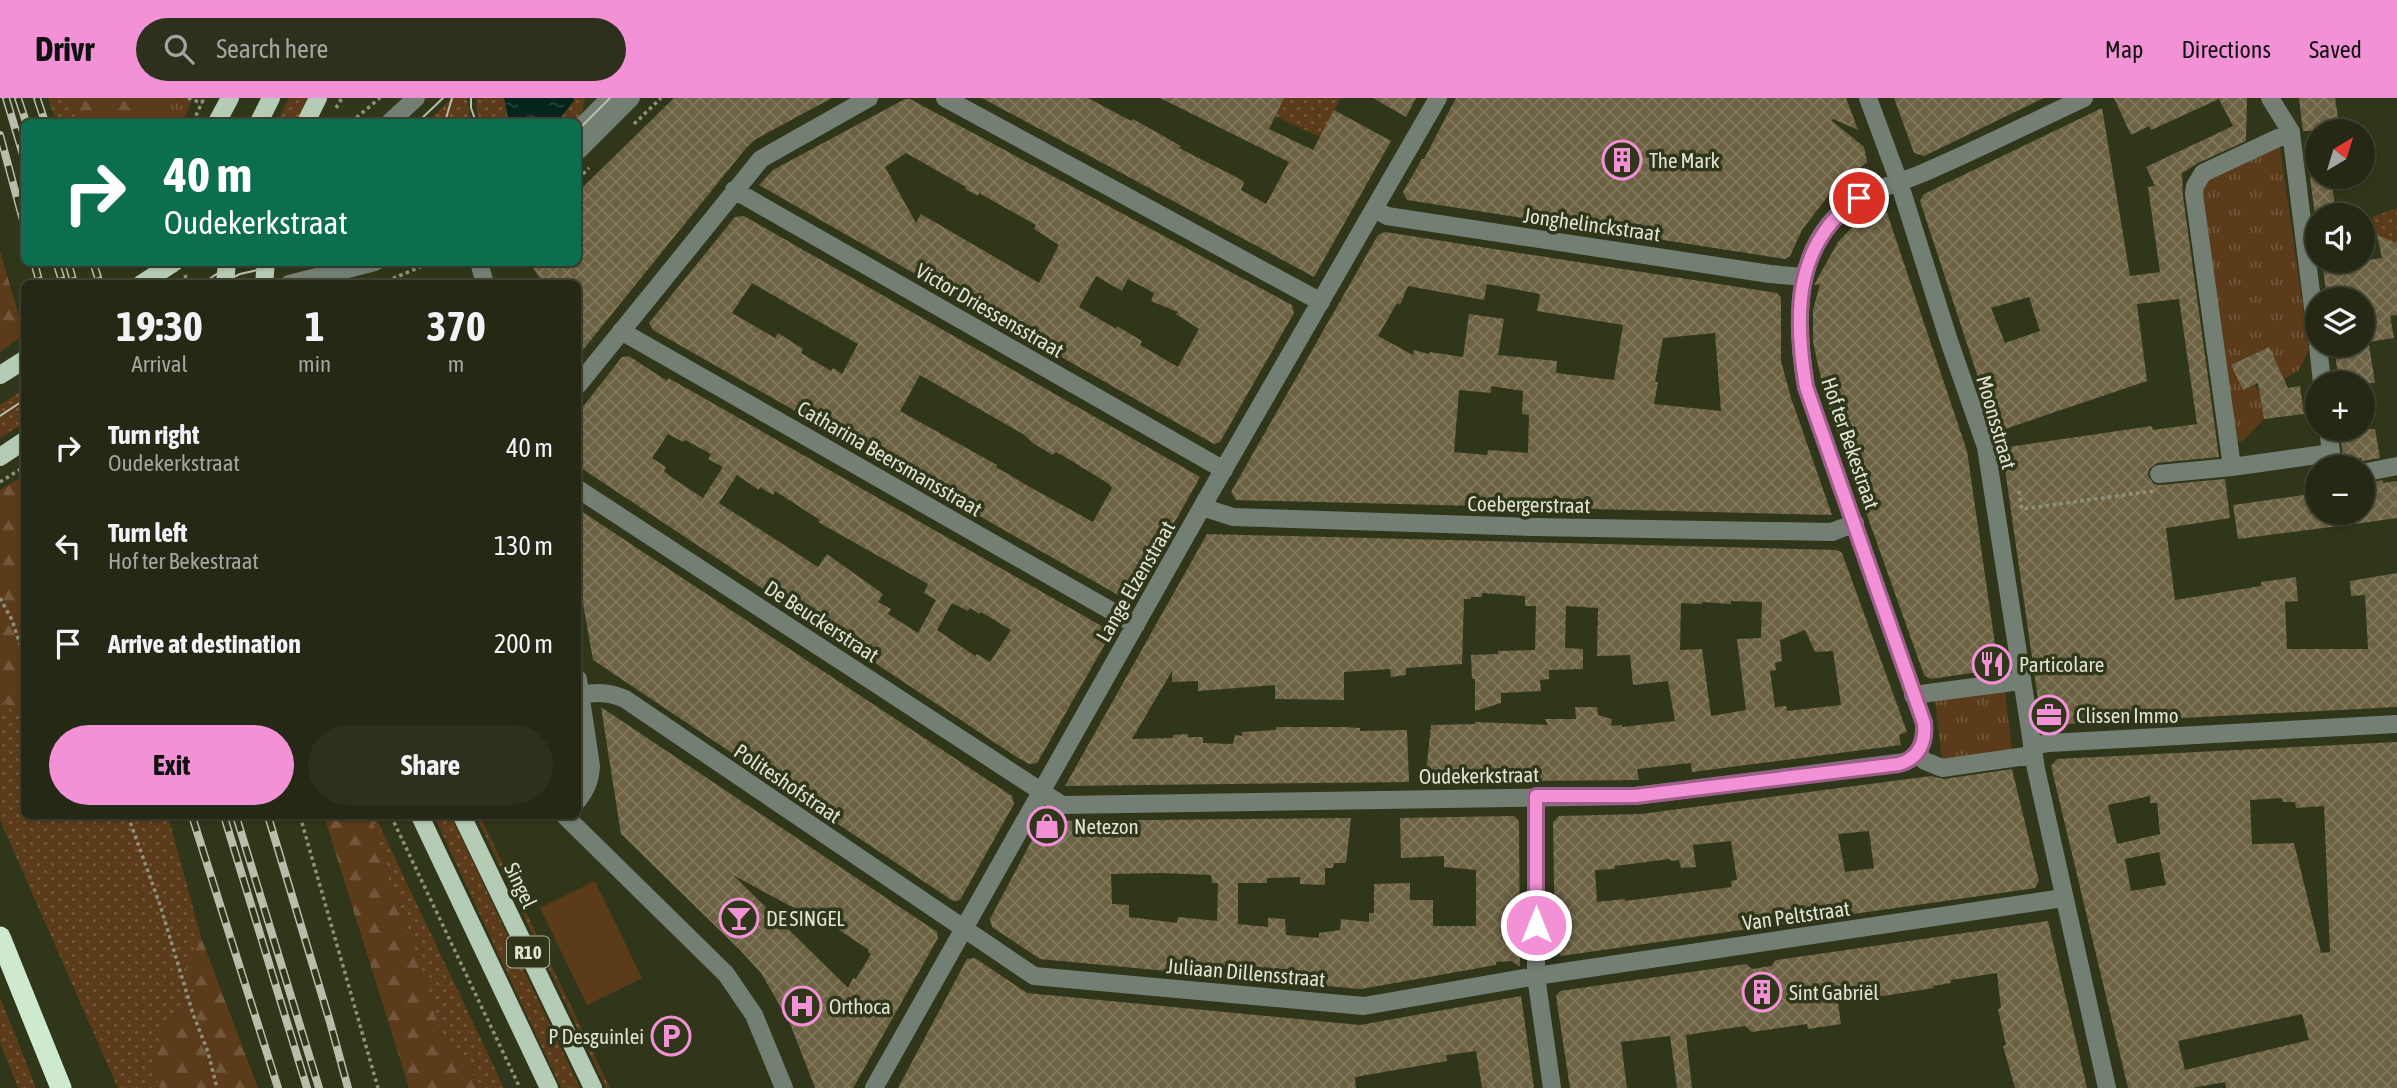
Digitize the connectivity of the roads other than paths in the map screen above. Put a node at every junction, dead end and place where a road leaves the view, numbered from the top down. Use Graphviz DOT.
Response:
graph roads {
  1 [pos="229,98"];
  2 [pos="271,98"];
  3 [pos="318,98"];
  4 [pos="416,98"];
  5 [pos="631,98"];
  6 [pos="869,98"];
  7 [pos="945,98"];
  8 [pos="1438,98"];
  9 [pos="1868,98"];
  10 [pos="2084,98"];
  11 [pos="2270,98"];
  12 [pos="601,102"];
  13 [pos="218,119"];
  14 [pos="260,119"];
  15 [pos="308,119"];
  16 [pos="393,119"];
  17 [pos="581,126"];
  18 [pos="2291,132"];
  19 [pos="581,147"];
  20 [pos="1899,182"];
  21 [pos="734,190"];
  22 [pos="1375,209"];
  23 [pos="167,266"];
  24 [pos="357,266"];
  25 [pos="1804,277"];
  26 [pos="146,280"];
  27 [pos="304,280"];
  28 [pos="2310,287"];
  29 [pos="1321,302"];
  30 [pos="621,331"];
  31 [pos="21,362"];
  32 [pos="0,375"];
  33 [pos="581,381"];
  34 [pos="21,443"];
  35 [pos="0,457"];
  36 [pos="2305,462"];
  37 [pos="2397,466"];
  38 [pos="2232,467"];
  39 [pos="1224,470"];
  40 [pos="2375,470"];
  41 [pos="2159,474"];
  42 [pos="581,491"];
  43 [pos="1202,507"];
  44 [pos="1855,523"];
  45 [pos="1136,625"];
  46 [pos="2021,681"];
  47 [pos="581,687"];
  48 [pos="1913,695"];
  49 [pos="581,700"];
  50 [pos="2397,724"];
  51 [pos="2033,751"];
  52 [pos="1917,754"];
  53 [pos="1040,792"];
  54 [pos="581,796"];
  55 [pos="1536,796"];
  56 [pos="421,819"];
  57 [pos="463,819"];
  58 [pos="568,819"];
  59 [pos="2063,898"];
  60 [pos="964,930"];
  61 [pos="0,937"];
  62 [pos="1536,976"];
  63 [pos="61,1088"];
  64 [pos="549,1088"];
  65 [pos="593,1088"];
  66 [pos="785,1088"];
  67 [pos="874,1088"];
  68 [pos="1552,1088"];
  69 [pos="2107,1088"];
  1 -- 13 [label="main road"];
  2 -- 14 [label="main road"];
  3 -- 15 [label="main road"];
  4 -- 16 [label="street"];
  5 -- 19 [label="street"];
  6 -- 21 [label="street"];
  7 -- 29 [label="street"];
  8 -- 22 [label="street, Lange Elzenstraat"];
  9 -- 20 [label="street, Moonsstraat"];
  10 -- 20 [label="street, Hof ter Bekestraat"];
  11 -- 18 [label="street"];
  12 -- 17 [label="street"];
  18 -- 28 [label="street"];
  18 -- 38 [label="street"];
  20 -- 25 [label="street, Hof ter Bekestraat"];
  20 -- 46 [label="street, Moonsstraat"];
  21 -- 30 [label="street"];
  21 -- 39 [label="street, Victor Driessensstraat"];
  22 -- 25 [label="street, Jonghelinckstraat"];
  22 -- 29 [label="street, Lange Elzenstraat"];
  23 -- 26 [label="main road"];
  24 -- 27 [label="street"];
  25 -- 44 [label="street, Hof ter Bekestraat"];
  29 -- 39 [label="street, Lange Elzenstraat"];
  30 -- 33 [label="street"];
  30 -- 45 [label="street, Catharina Beersmansstraat"];
  31 -- 32 [label="main road"];
  34 -- 35 [label="main road"];
  36 -- 38 [label="street"];
  37 -- 40 [label="street"];
  38 -- 41 [label="street"];
  39 -- 43 [label="street, Lange Elzenstraat"];
  42 -- 53 [label="street, De Beuckerstraat"];
  43 -- 44 [label="street, Coebergerstraat"];
  43 -- 45 [label="street, Lange Elzenstraat"];
  44 -- 48 [label="street, Hof ter Bekestraat"];
  45 -- 53 [label="street, Lange Elzenstraat"];
  46 -- 48 [label="street"];
  46 -- 51 [label="street, Moonsstraat"];
  47 -- 60 [label="street, Politeshofstraat"];
  48 -- 52 [label="street, Hof ter Bekestraat"];
  49 -- 54 [label="street"];
  50 -- 51 [label="street"];
  51 -- 52 [label="street"];
  51 -- 59 [label="street, Moonsstraat"];
  52 -- 55 [label="street, Oudekerkstraat"];
  53 -- 55 [label="street, Oudekerkstraat"];
  53 -- 60 [label="street, Lange Elzenstraat"];
  55 -- 62 [label="street"];
  56 -- 64 [label="main road, R10"];
  57 -- 65 [label="main road, Singel / R10"];
  58 -- 66 [label="street"];
  59 -- 62 [label="street, Van Peltstraat"];
  59 -- 69 [label="street, Moonsstraat"];
  60 -- 62 [label="street, Juliaan Dillensstraat"];
  60 -- 67 [label="street, Lange Elzenstraat"];
  61 -- 63 [label="highway"];
  62 -- 68 [label="street"];
}
